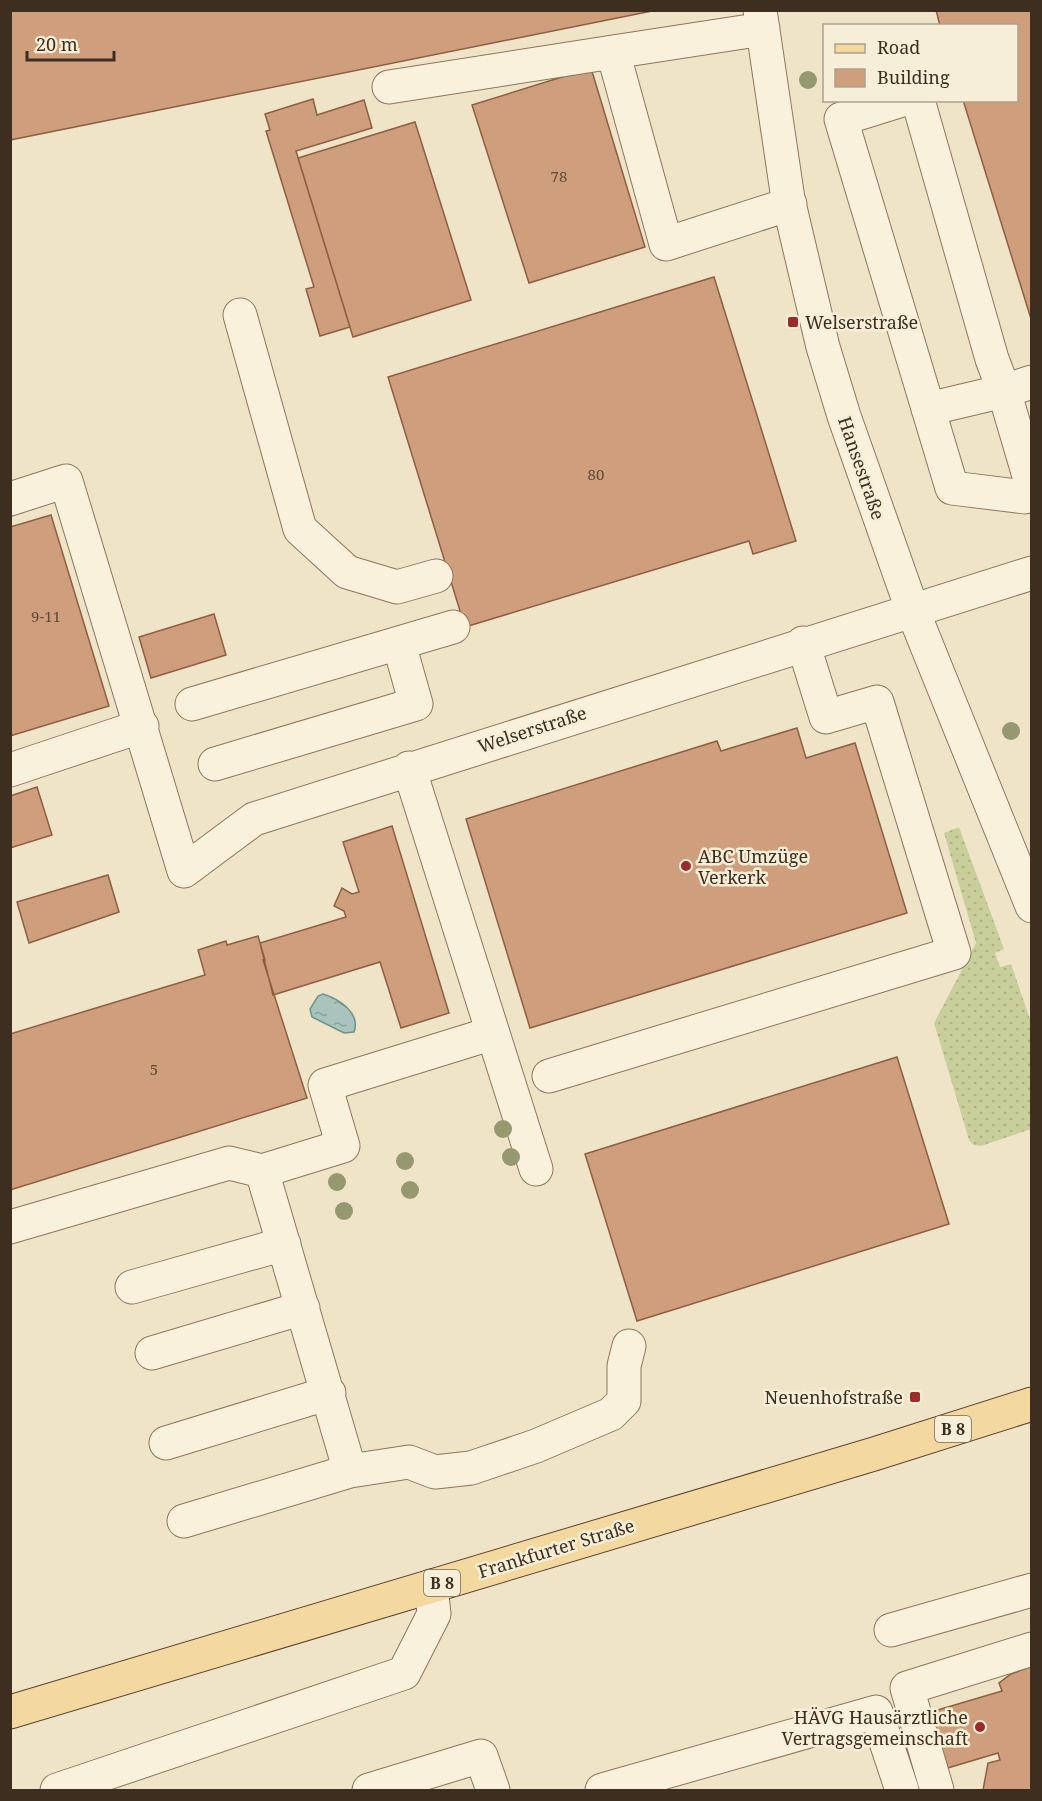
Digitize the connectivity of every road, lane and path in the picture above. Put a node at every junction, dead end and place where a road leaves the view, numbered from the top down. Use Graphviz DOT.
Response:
graph roads {
  1 [pos="761,20"];
  2 [pos="613,52"];
  3 [pos="389,87"];
  4 [pos="896,102"];
  5 [pos="919,102"];
  6 [pos="790,204"];
  7 [pos="240,315"];
  8 [pos="1018,387"];
  9 [pos="928,409"];
  10 [pos="1032,486"];
  11 [pos="1032,495"];
  12 [pos="10,499"];
  13 [pos="1032,573"];
  14 [pos="436,576"];
  15 [pos="912,609"];
  16 [pos="453,627"];
  17 [pos="803,643"];
  18 [pos="399,644"];
  19 [pos="192,704"];
  20 [pos="142,726"];
  21 [pos="215,764"];
  22 [pos="409,768"];
  23 [pos="10,770"];
  24 [pos="1032,906"];
  25 [pos="493,1034"];
  26 [pos="549,1076"];
  27 [pos="536,1169"];
  28 [pos="262,1171"];
  29 [pos="10,1227"];
  30 [pos="284,1244"];
  31 [pos="132,1287"];
  32 [pos="303,1308"];
  33 [pos="628,1346"];
  34 [pos="152,1353"];
  35 [pos="329,1393"];
  36 [pos="1032,1404"];
  37 [pos="166,1443"];
  38 [pos="350,1471"];
  39 [pos="184,1521"];
  40 [pos="431,1586"];
  41 [pos="1032,1590"];
  42 [pos="891,1630"];
  43 [pos="1032,1649"];
  44 [pos="10,1712"];
  45 [pos="57,1791"];
  46 [pos="369,1791"];
  47 [pos="493,1791"];
  48 [pos="602,1791"];
  49 [pos="902,1791"];
  50 [pos="938,1791"];
  1 -- 2 [label="street"];
  1 -- 6 [label="street, Hansestraße"];
  2 -- 3 [label="street"];
  2 -- 6 [label="street"];
  4 -- 9 [label="street"];
  5 -- 8 [label="street"];
  6 -- 15 [label="street, Hansestraße"];
  7 -- 14 [label="street"];
  8 -- 9 [label="street"];
  8 -- 10 [label="street"];
  9 -- 11 [label="street"];
  12 -- 20 [label="street"];
  13 -- 15 [label="street, Welserstraße"];
  15 -- 17 [label="street, Welserstraße"];
  15 -- 24 [label="street, Hansestraße"];
  16 -- 18 [label="street"];
  17 -- 22 [label="street, Welserstraße"];
  17 -- 26 [label="street"];
  18 -- 19 [label="street"];
  18 -- 21 [label="street"];
  20 -- 22 [label="street, Welserstraße"];
  20 -- 23 [label="street"];
  22 -- 25 [label="street"];
  25 -- 27 [label="street"];
  25 -- 28 [label="street"];
  28 -- 29 [label="street"];
  28 -- 30 [label="street"];
  30 -- 31 [label="street"];
  30 -- 32 [label="street"];
  32 -- 34 [label="street"];
  32 -- 35 [label="street"];
  33 -- 38 [label="street"];
  35 -- 37 [label="street"];
  35 -- 38 [label="street"];
  36 -- 40 [label="main road, Frankfurter Straße / B 8"];
  38 -- 39 [label="street"];
  40 -- 44 [label="main road, Frankfurter Straße / B 8"];
  40 -- 45 [label="street"];
  41 -- 42 [label="street"];
  43 -- 50 [label="street"];
  46 -- 47 [label="street"];
  48 -- 49 [label="street"];
}
